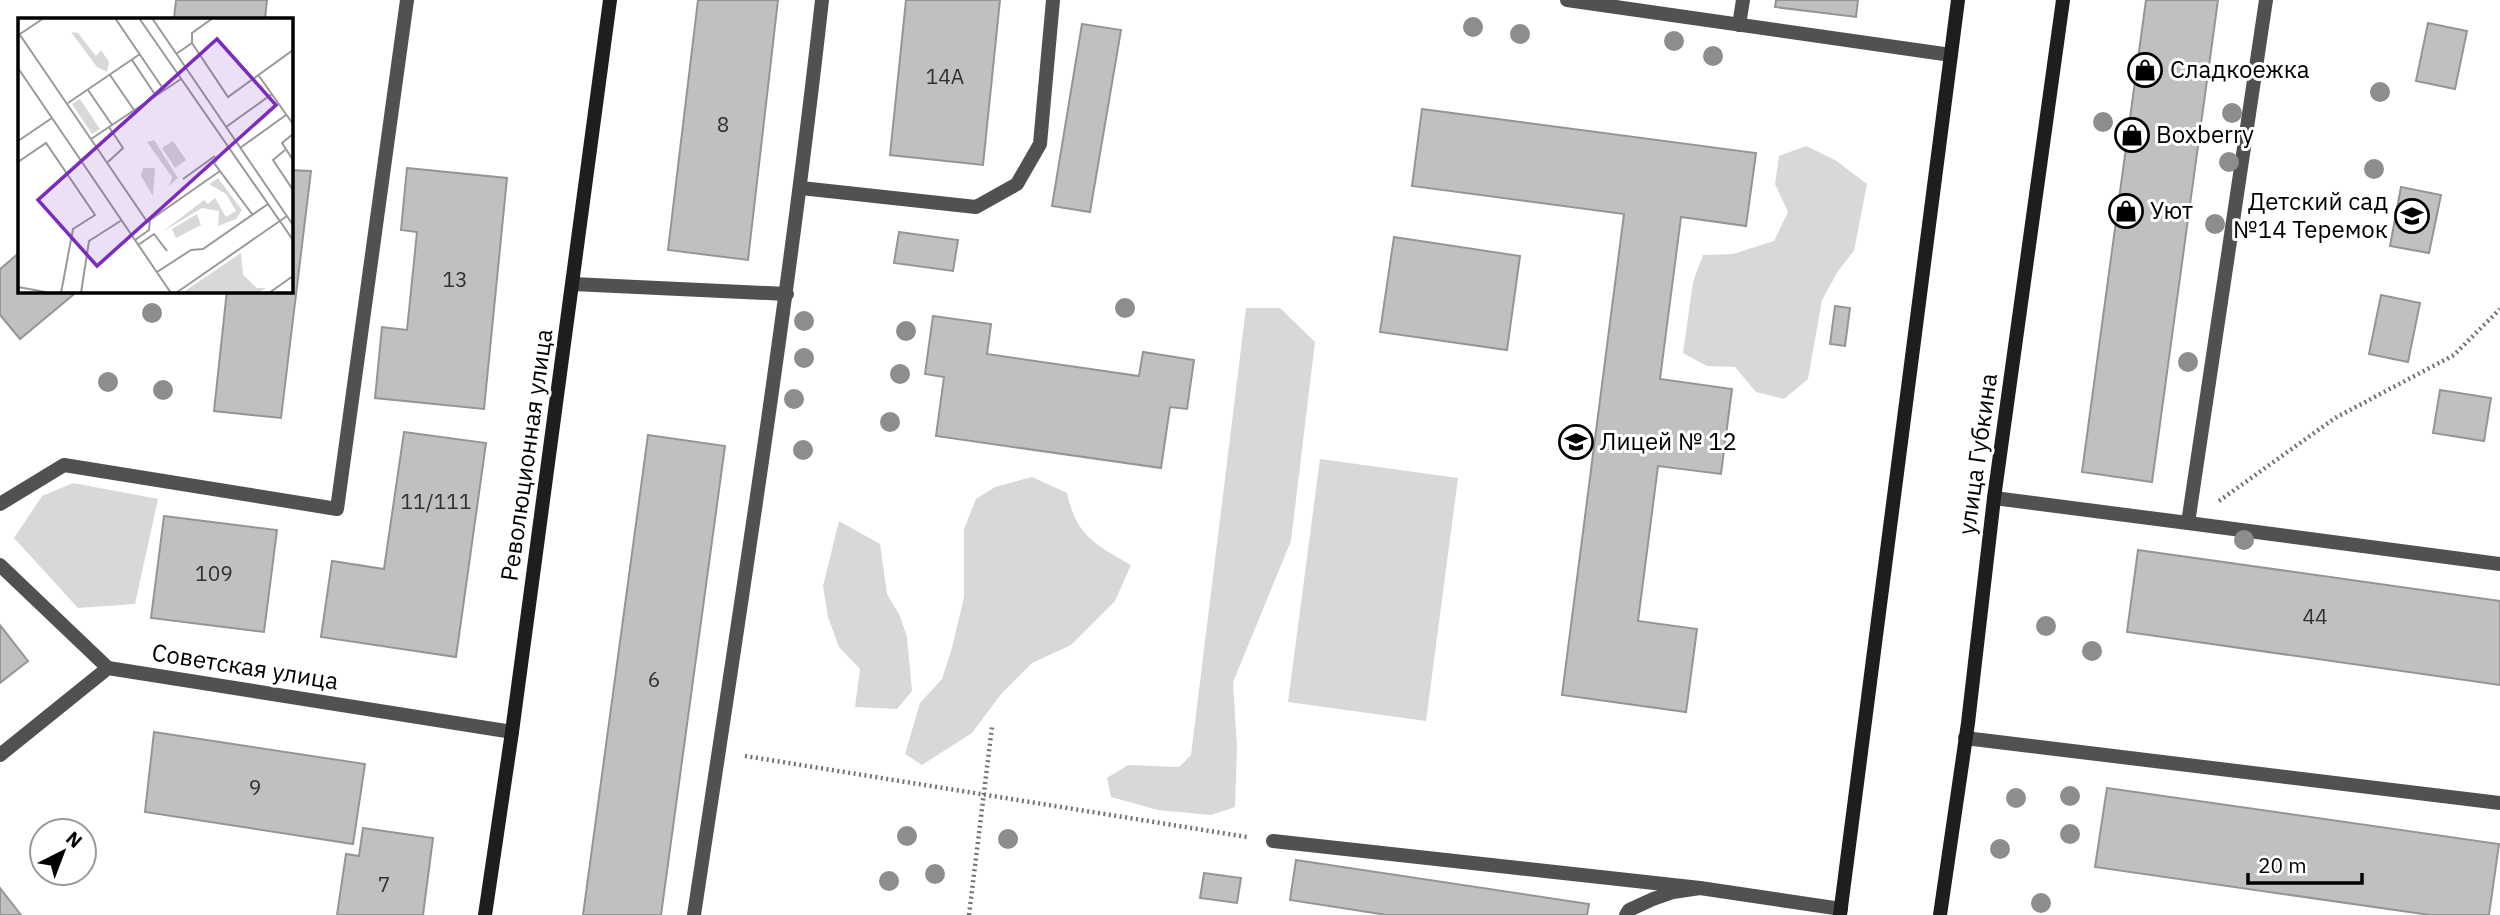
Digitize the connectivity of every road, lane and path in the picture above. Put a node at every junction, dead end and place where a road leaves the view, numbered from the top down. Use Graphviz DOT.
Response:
graph roads {
  1 [pos="407,0"];
  2 [pos="610,0"];
  3 [pos="822,0"];
  4 [pos="1053,0"];
  5 [pos="1567,0"];
  6 [pos="1743,0"];
  7 [pos="1958,0"];
  8 [pos="2063,0"];
  9 [pos="2266,0"];
  10 [pos="1640,5"];
  11 [pos="1739,25"];
  12 [pos="1951,55"];
  13 [pos="801,188"];
  14 [pos="573,284"];
  15 [pos="787,293"];
  16 [pos="2500,309"];
  17 [pos="1994,498"];
  18 [pos="0,504"];
  19 [pos="2188,523"];
  20 [pos="2500,564"];
  21 [pos="0,565"];
  22 [pos="108,668"];
  23 [pos="992,727"];
  24 [pos="512,732"];
  25 [pos="1965,738"];
  26 [pos="719,752"];
  27 [pos="0,755"];
  28 [pos="984,793"];
  29 [pos="2500,803"];
  30 [pos="1273,841"];
  31 [pos="1700,888"];
  32 [pos="1840,912"];
  33 [pos="485,915"];
  34 [pos="694,915"];
  35 [pos="969,915"];
  36 [pos="1626,915"];
  37 [pos="1940,915"];
  1 -- 18 [label="street"];
  2 -- 14 [label="main road, Революционная улица"];
  3 -- 13 [label="street"];
  4 -- 13 [label="street"];
  5 -- 10 [label="street"];
  6 -- 11 [label="street"];
  7 -- 12 [label="main road"];
  8 -- 17 [label="main road, улица Губкина"];
  9 -- 19 [label="street"];
  10 -- 11 [label="street"];
  11 -- 12 [label="street"];
  12 -- 32 [label="main road"];
  13 -- 15 [label="street"];
  14 -- 15 [label="street"];
  14 -- 24 [label="main road, Революционная улица"];
  15 -- 26 [label="street"];
  16 -- 19 [label="path"];
  17 -- 19 [label="street"];
  17 -- 25 [label="main road, улица Губкина"];
  19 -- 20 [label="street"];
  21 -- 22 [label="street"];
  22 -- 24 [label="street, Советская улица"];
  22 -- 27 [label="street"];
  23 -- 28 [label="path"];
  24 -- 33 [label="main road, Революционная улица"];
  25 -- 29 [label="street"];
  25 -- 37 [label="main road, улица Губкина"];
  26 -- 28 [label="path"];
  26 -- 34 [label="street"];
  28 -- 30 [label="path"];
  28 -- 35 [label="path"];
  30 -- 31 [label="street"];
  31 -- 32 [label="street"];
  31 -- 36 [label="street"];
}
